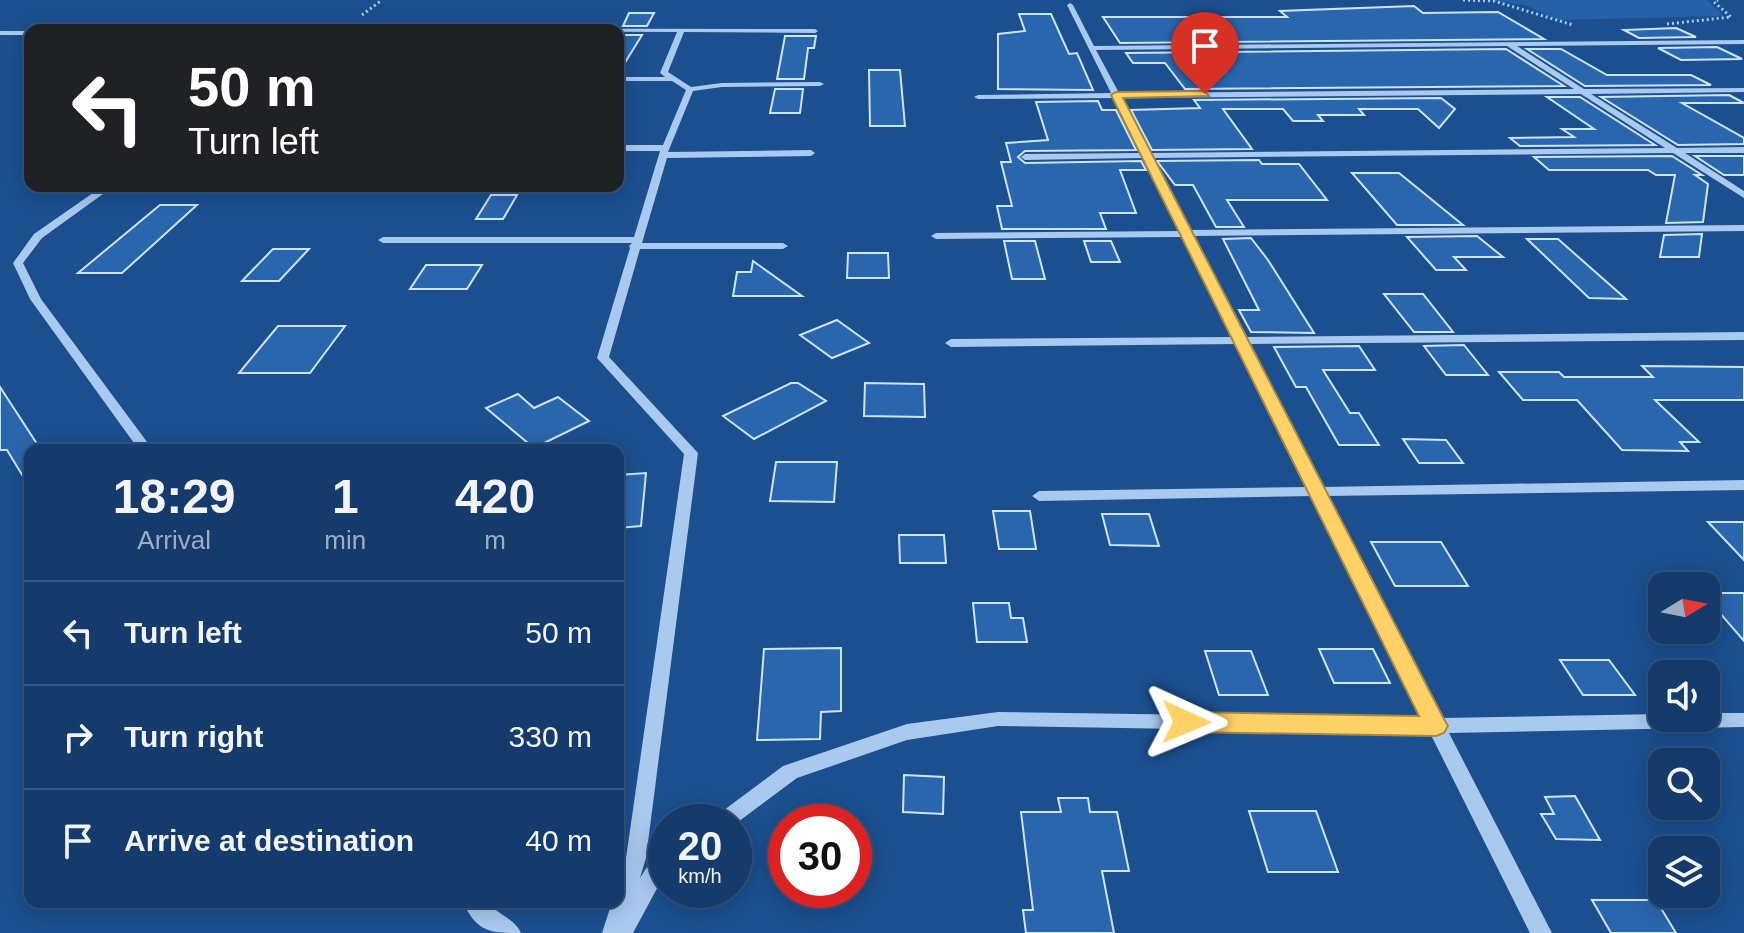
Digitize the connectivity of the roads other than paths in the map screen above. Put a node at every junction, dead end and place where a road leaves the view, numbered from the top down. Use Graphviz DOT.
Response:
graph roads {
  1 [pos="1070,5"];
  2 [pos="624,30"];
  3 [pos="681,30"];
  4 [pos="815,31"];
  5 [pos="0,33"];
  6 [pos="24,33"];
  7 [pos="1744,42"];
  8 [pos="1510,45"];
  9 [pos="1090,48"];
  10 [pos="624,79"];
  11 [pos="671,79"];
  12 [pos="820,84"];
  13 [pos="690,89"];
  14 [pos="1744,90"];
  15 [pos="1580,91"];
  16 [pos="1116,95"];
  17 [pos="978,97"];
  18 [pos="624,148"];
  19 [pos="1744,150"];
  20 [pos="665,151"];
  21 [pos="1674,151"];
  22 [pos="811,153"];
  23 [pos="1145,156"];
  24 [pos="1025,157"];
  25 [pos="100,192"];
  26 [pos="1744,195"];
  27 [pos="1744,228"];
  28 [pos="1185,234"];
  29 [pos="936,236"];
  30 [pos="383,240"];
  31 [pos="635,243"];
  32 [pos="783,246"];
  33 [pos="1744,336"];
  34 [pos="1239,340"];
  35 [pos="951,343"];
  36 [pos="142,444"];
  37 [pos="1744,485"];
  38 [pos="1316,492"];
  39 [pos="1039,496"];
  40 [pos="1744,720"];
  41 [pos="1436,726"];
  42 [pos="747,804"];
  43 [pos="648,885"];
  44 [pos="624,897"];
  45 [pos="478,908"];
  46 [pos="621,908"];
  47 [pos="510,933"];
  48 [pos="613,933"];
  49 [pos="621,933"];
  50 [pos="1541,933"];
  1 -- 9 [label="street"];
  2 -- 3 [label="street"];
  3 -- 4 [label="street"];
  3 -- 11 [label="street"];
  5 -- 6 [label="street"];
  7 -- 8 [label="street"];
  8 -- 9 [label="street"];
  8 -- 15 [label="street"];
  9 -- 16 [label="street"];
  10 -- 11 [label="street"];
  11 -- 13 [label="street"];
  12 -- 13 [label="street"];
  13 -- 20 [label="street"];
  14 -- 15 [label="street"];
  15 -- 16 [label="street"];
  15 -- 21 [label="street"];
  16 -- 17 [label="street"];
  16 -- 23 [label="street"];
  18 -- 20 [label="street"];
  19 -- 21 [label="street"];
  20 -- 22 [label="street"];
  20 -- 31 [label="street"];
  21 -- 23 [label="street"];
  21 -- 26 [label="street"];
  23 -- 24 [label="street"];
  23 -- 28 [label="street"];
  25 -- 36 [label="street"];
  27 -- 28 [label="street"];
  28 -- 29 [label="street"];
  28 -- 34 [label="street"];
  30 -- 31 [label="street"];
  31 -- 32 [label="street"];
  31 -- 44 [label="street"];
  33 -- 34 [label="street"];
  34 -- 35 [label="street"];
  34 -- 38 [label="street"];
  37 -- 38 [label="street"];
  38 -- 39 [label="street"];
  38 -- 41 [label="street"];
  40 -- 41 [label="street"];
  41 -- 42 [label="street"];
  41 -- 50 [label="street"];
  43 -- 49 [label="street"];
  45 -- 47 [label="street"];
  46 -- 48 [label="street"];
}
